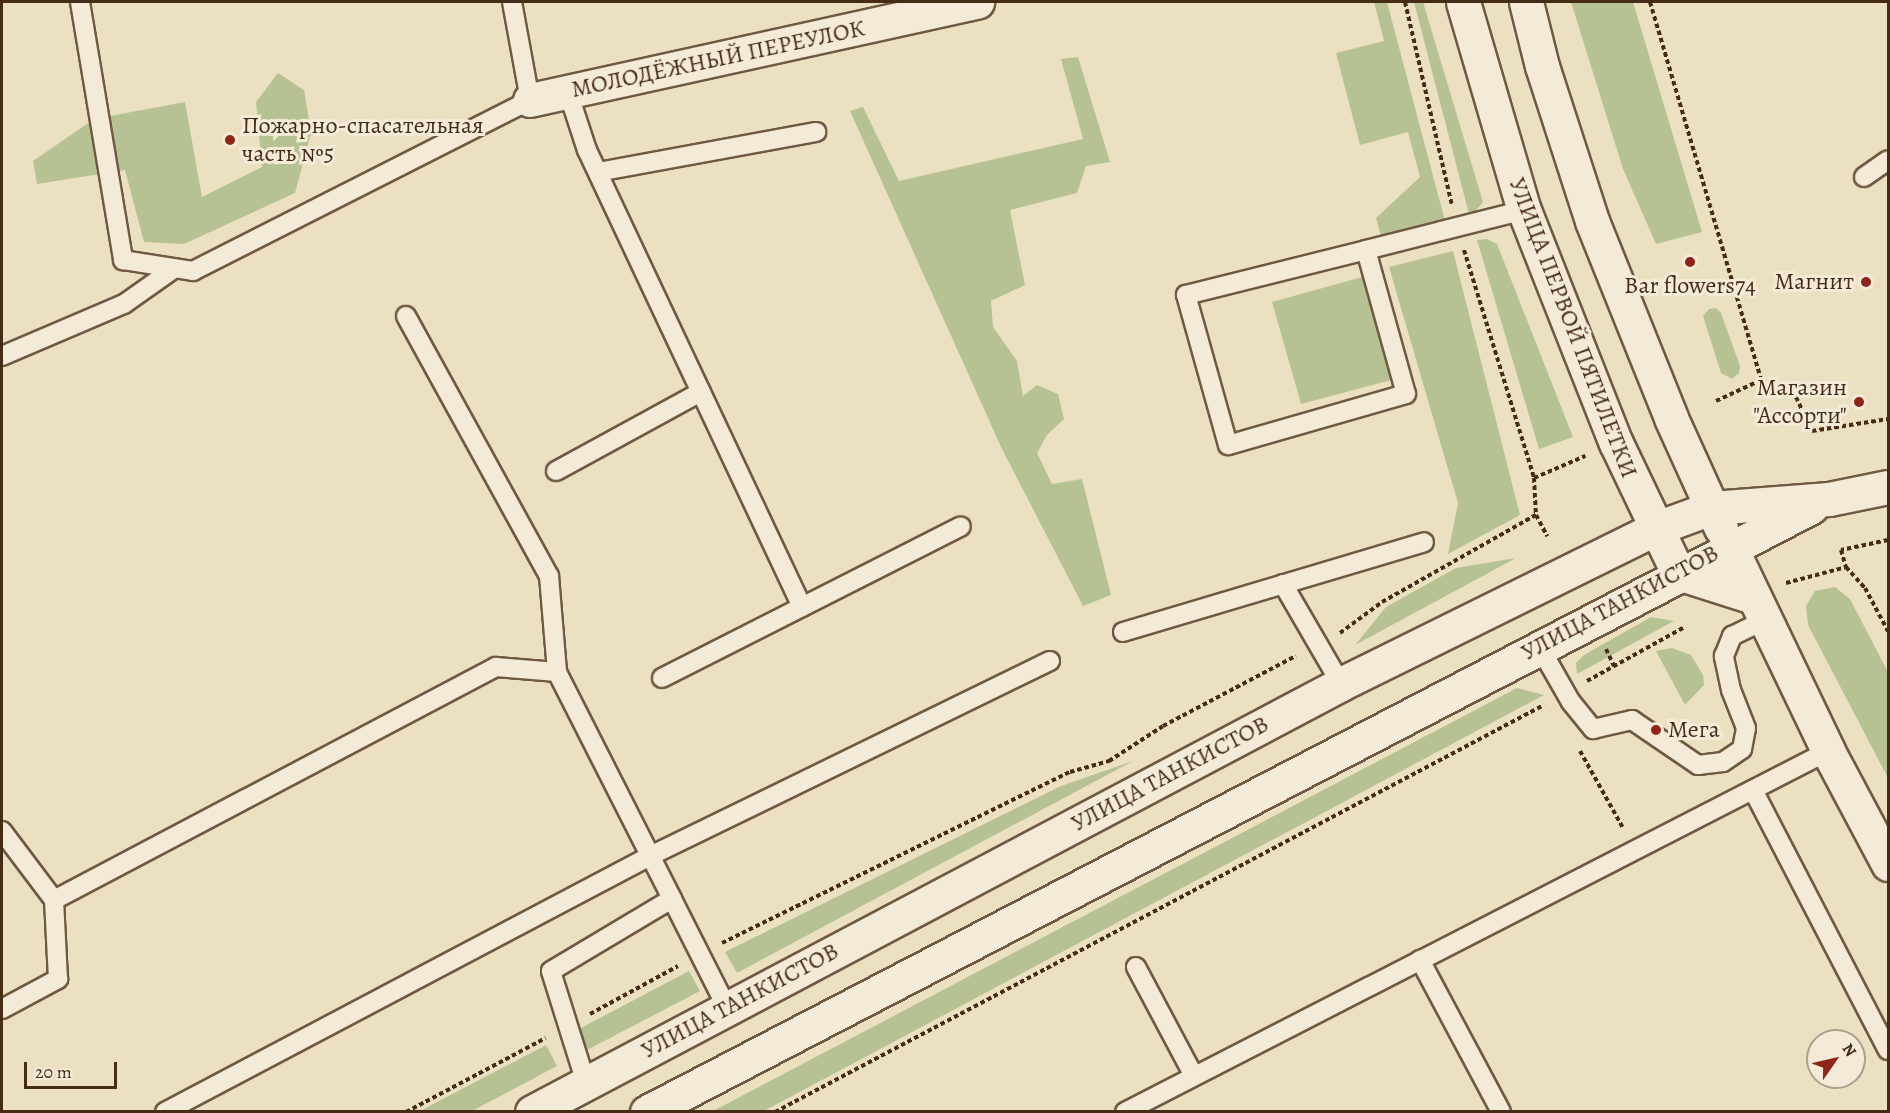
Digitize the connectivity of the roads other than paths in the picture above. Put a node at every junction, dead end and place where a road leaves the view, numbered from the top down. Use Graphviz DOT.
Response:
graph roads {
  1 [pos="80,2"];
  2 [pos="512,2"];
  3 [pos="977,2"];
  4 [pos="1463,2"];
  5 [pos="1526,2"];
  6 [pos="568,92"];
  7 [pos="530,100"];
  8 [pos="816,132"];
  9 [pos="1888,160"];
  10 [pos="598,172"];
  11 [pos="1864,177"];
  12 [pos="1524,210"];
  13 [pos="1366,250"];
  14 [pos="175,268"];
  15 [pos="406,316"];
  16 [pos="2,356"];
  17 [pos="701,392"];
  18 [pos="556,471"];
  19 [pos="1888,487"];
  20 [pos="1829,498"];
  21 [pos="1711,508"];
  22 [pos="961,526"];
  23 [pos="1654,529"];
  24 [pos="1424,542"];
  25 [pos="1730,546"];
  26 [pos="1678,573"];
  27 [pos="1283,584"];
  28 [pos="802,607"];
  29 [pos="1758,609"];
  30 [pos="1123,632"];
  31 [pos="1539,646"];
  32 [pos="1050,661"];
  33 [pos="557,672"];
  34 [pos="662,678"];
  35 [pos="1341,684"];
  36 [pos="1828,751"];
  37 [pos="1753,790"];
  38 [pos="2,831"];
  39 [pos="1884,846"];
  40 [pos="650,856"];
  41 [pos="672,899"];
  42 [pos="54,900"];
  43 [pos="1420,960"];
  44 [pos="1136,967"];
  45 [pos="727,1008"];
  46 [pos="2,1009"];
  47 [pos="1888,1050"];
  48 [pos="1194,1076"];
  49 [pos="586,1083"];
  50 [pos="165,1112"];
  51 [pos="531,1112"];
  52 [pos="647,1112"];
  53 [pos="1125,1112"];
  54 [pos="1501,1112"];
  1 -- 14 [label="lane"];
  2 -- 7 [label="lane"];
  3 -- 6 [label="main road, МОЛОДЁЖНЫЙ ПЕРЕУЛОК"];
  4 -- 12 [label="main road, УЛИЦА ПЕРВОЙ ПЯТИЛЕТКИ"];
  5 -- 21 [label="main road"];
  6 -- 7 [label="main road, МОЛОДЁЖНЫЙ ПЕРЕУЛОК"];
  6 -- 10 [label="lane"];
  7 -- 14 [label="lane"];
  8 -- 10 [label="lane"];
  9 -- 11 [label="lane"];
  10 -- 17 [label="lane"];
  12 -- 13 [label="lane"];
  12 -- 23 [label="main road, УЛИЦА ПЕРВОЙ ПЯТИЛЕТКИ"];
  13 -- 13 [label="lane"];
  14 -- 16 [label="lane"];
  15 -- 33 [label="lane"];
  17 -- 18 [label="lane"];
  17 -- 28 [label="lane"];
  19 -- 20 [label="main road, УЛИЦА ТАНКИСТОВ"];
  20 -- 21 [label="main road, УЛИЦА ТАНКИСТОВ"];
  20 -- 25 [label="main road, УЛИЦА ТАНКИСТОВ"];
  21 -- 23 [label="main road, УЛИЦА ТАНКИСТОВ"];
  21 -- 25 [label="main road"];
  22 -- 28 [label="lane"];
  23 -- 26 [label="main road, УЛИЦА ПЕРВОЙ ПЯТИЛЕТКИ"];
  23 -- 35 [label="main road, УЛИЦА ТАНКИСТОВ"];
  24 -- 27 [label="lane"];
  25 -- 26 [label="main road, УЛИЦА ТАНКИСТОВ"];
  25 -- 29 [label="main road"];
  26 -- 29 [label="main road"];
  26 -- 31 [label="main road, УЛИЦА ТАНКИСТОВ"];
  27 -- 30 [label="lane"];
  27 -- 35 [label="lane"];
  28 -- 34 [label="lane"];
  29 -- 31 [label="lane"];
  29 -- 36 [label="main road"];
  31 -- 52 [label="main road, УЛИЦА ТАНКИСТОВ"];
  32 -- 40 [label="lane"];
  33 -- 40 [label="lane"];
  33 -- 42 [label="lane"];
  35 -- 45 [label="main road, УЛИЦА ТАНКИСТОВ"];
  36 -- 37 [label="lane"];
  36 -- 39 [label="main road"];
  37 -- 43 [label="lane"];
  37 -- 47 [label="lane"];
  38 -- 42 [label="lane"];
  40 -- 41 [label="lane"];
  40 -- 50 [label="lane"];
  41 -- 45 [label="lane"];
  41 -- 49 [label="lane"];
  42 -- 46 [label="lane"];
  43 -- 48 [label="lane"];
  43 -- 54 [label="lane"];
  44 -- 48 [label="lane"];
  45 -- 49 [label="main road, УЛИЦА ТАНКИСТОВ"];
  48 -- 53 [label="lane"];
  49 -- 51 [label="main road, УЛИЦА ТАНКИСТОВ"];
}
